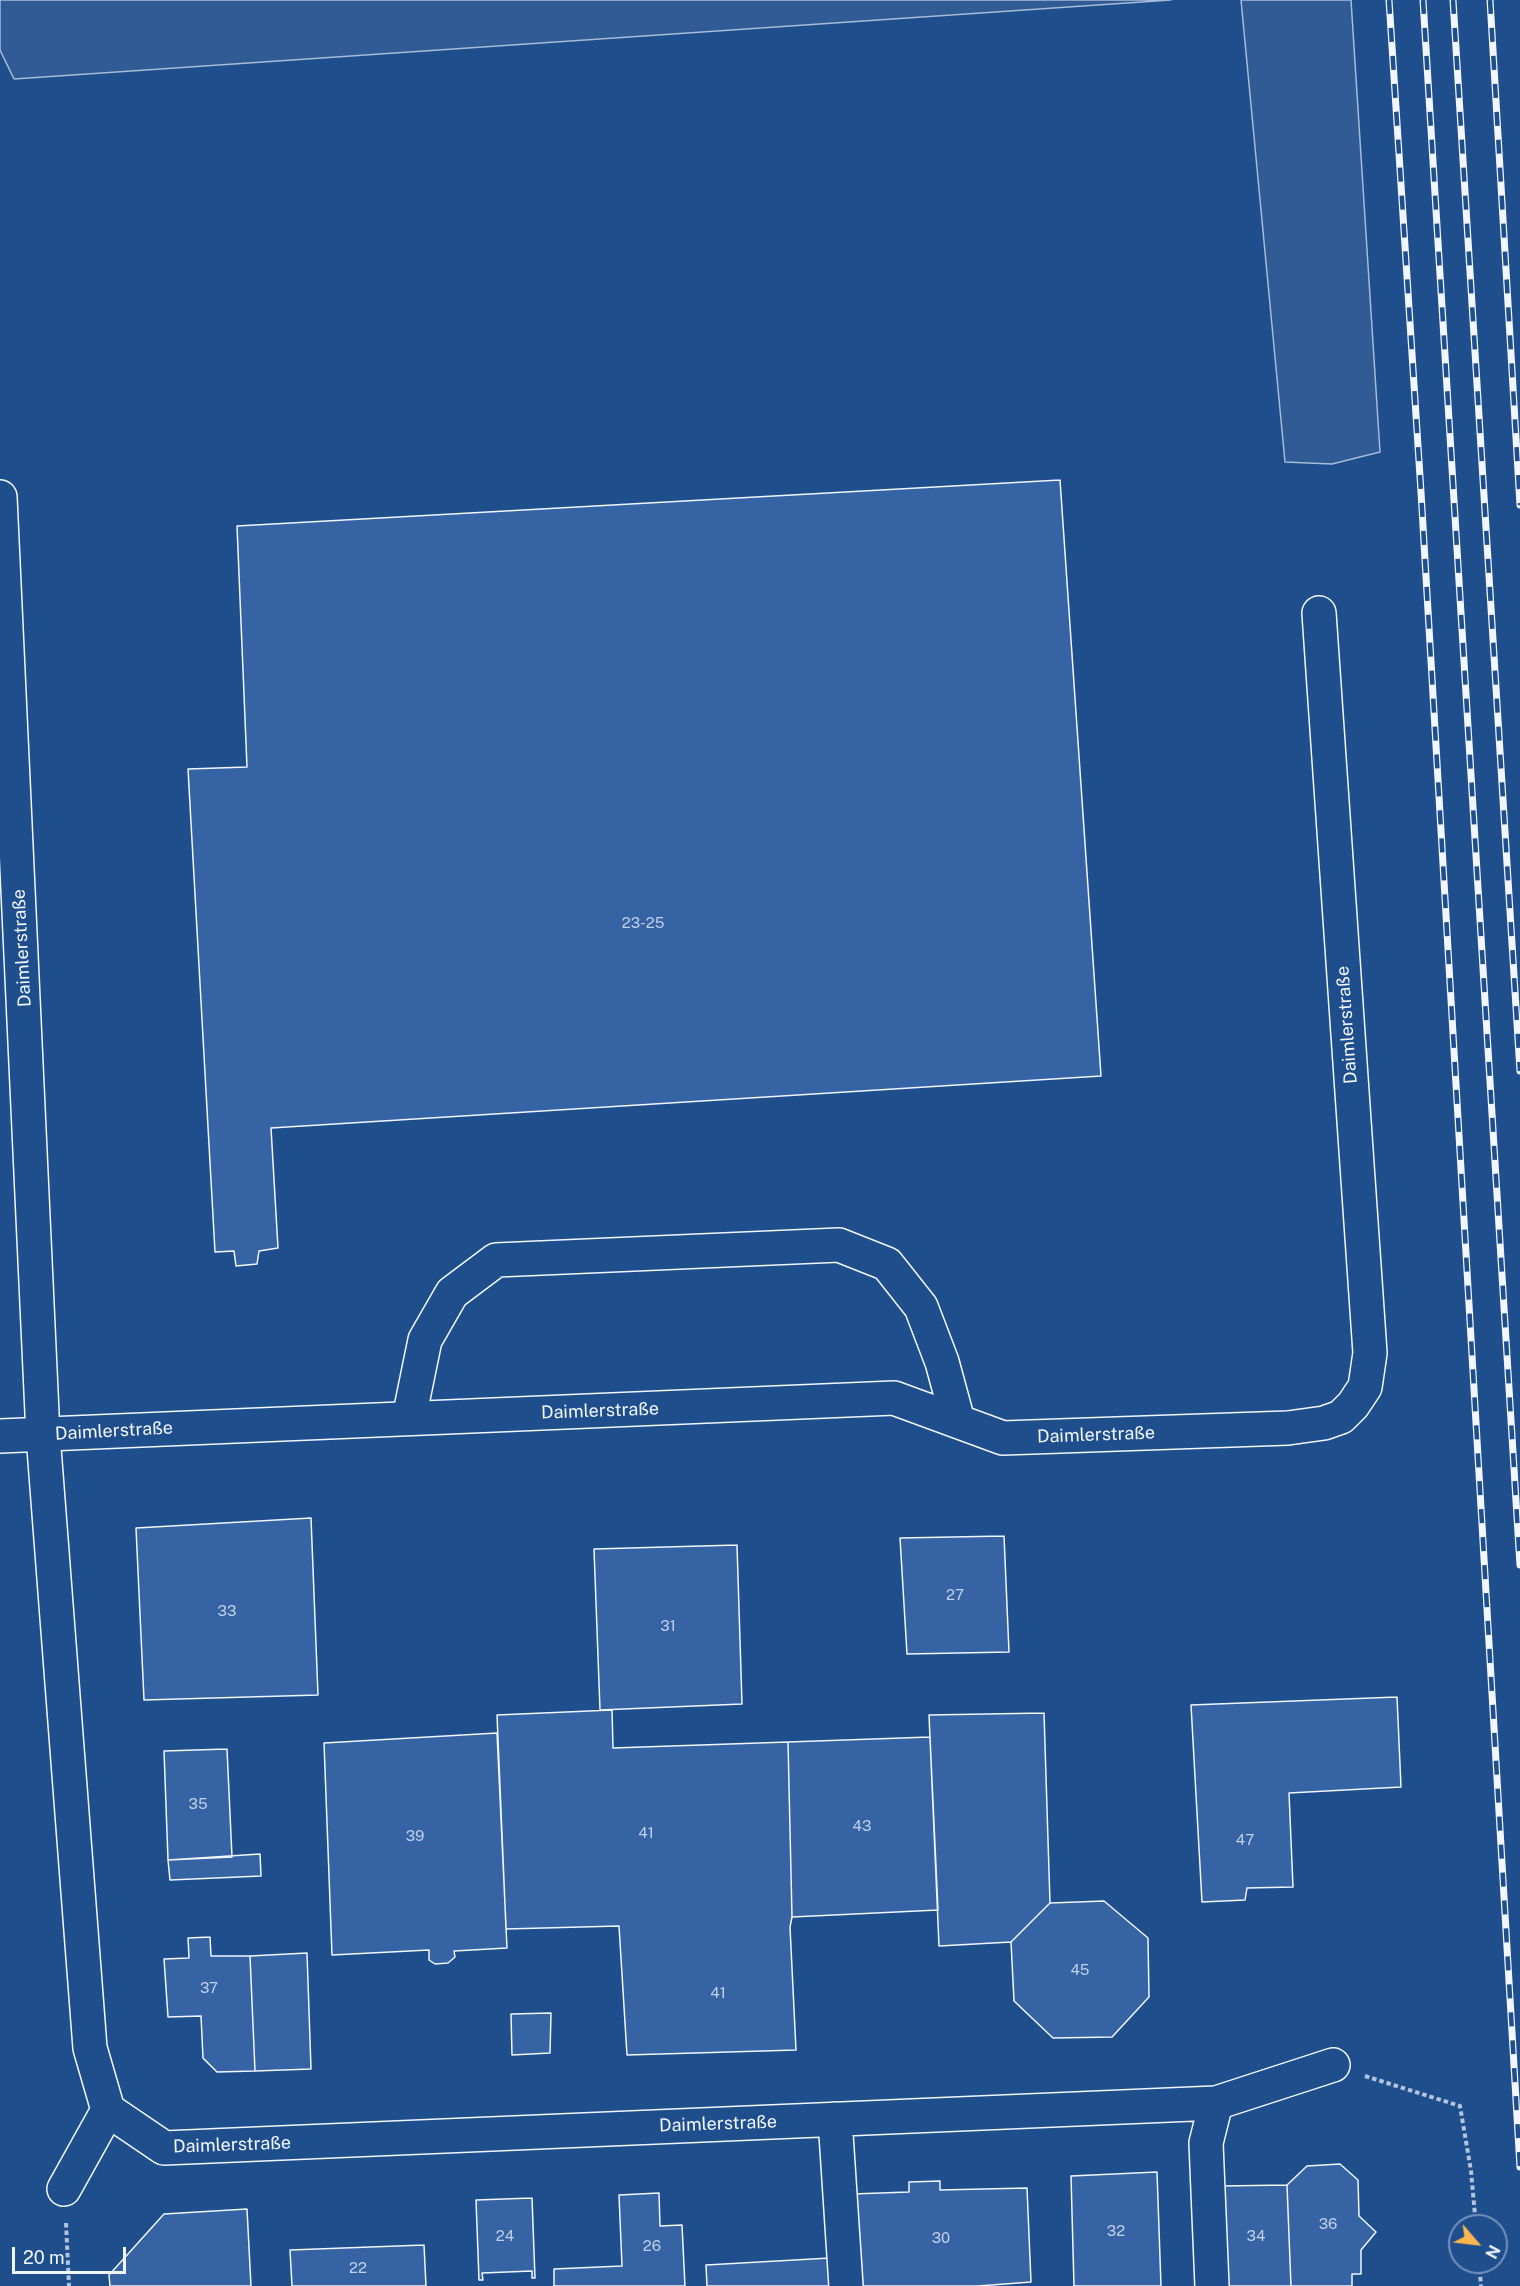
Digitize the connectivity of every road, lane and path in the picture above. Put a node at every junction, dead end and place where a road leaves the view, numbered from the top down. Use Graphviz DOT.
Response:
graph roads {
  1 [pos="0,497"];
  2 [pos="1319,613"];
  3 [pos="409,1418"];
  4 [pos="958,1421"];
  5 [pos="43,1435"];
  6 [pos="0,1436"];
  7 [pos="1333,2065"];
  8 [pos="1216,2103"];
  9 [pos="108,2110"];
  10 [pos="836,2119"];
  11 [pos="64,2189"];
  12 [pos="1475,2214"];
  13 [pos="69,2286"];
  14 [pos="846,2286"];
  15 [pos="1212,2286"];
  1 -- 5 [label="street, Daimlerstraße"];
  2 -- 4 [label="street, Daimlerstraße"];
  3 -- 4 [label="street, Daimlerstraße"];
  3 -- 4 [label="street"];
  3 -- 5 [label="street, Daimlerstraße"];
  5 -- 6 [label="street, Daimlerstraße"];
  5 -- 9 [label="street, Daimlerstraße"];
  7 -- 8 [label="street, Daimlerstraße"];
  7 -- 12 [label="path"];
  8 -- 10 [label="street, Daimlerstraße"];
  8 -- 15 [label="street"];
  9 -- 10 [label="street, Daimlerstraße"];
  9 -- 11 [label="street"];
  10 -- 14 [label="street"];
  11 -- 13 [label="path"];
}
